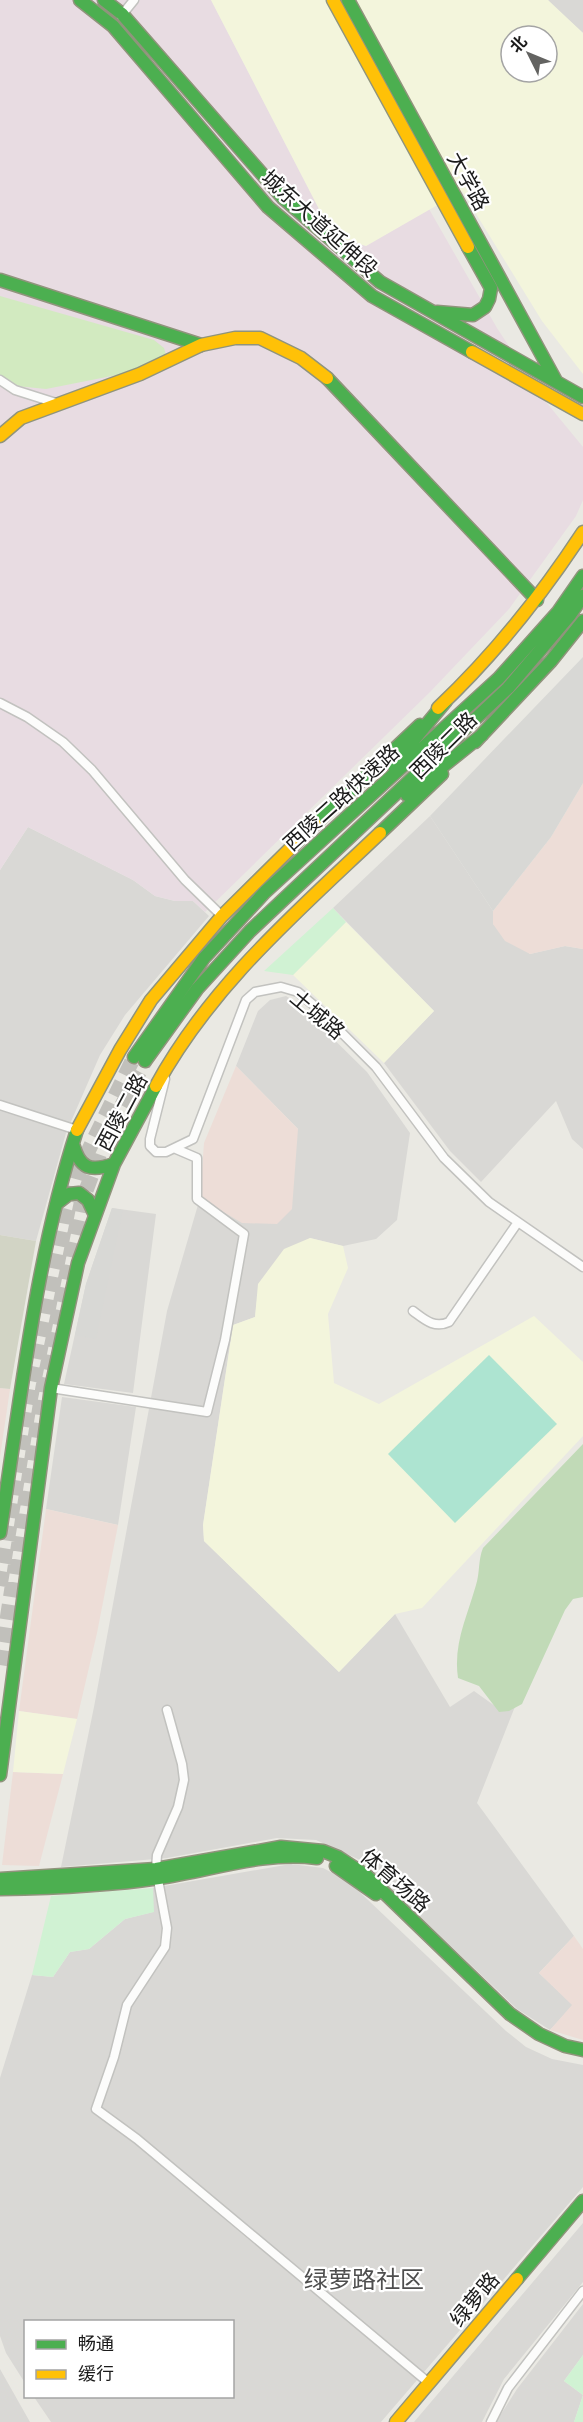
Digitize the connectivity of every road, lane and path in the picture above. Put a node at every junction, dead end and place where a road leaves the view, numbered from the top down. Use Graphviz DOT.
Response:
graph roads {
  1 [pos="80,0"];
  2 [pos="104,0"];
  3 [pos="134,0"];
  4 [pos="333,0"];
  5 [pos="348,0"];
  6 [pos="122,14"];
  7 [pos="113,26"];
  8 [pos="0,280"];
  9 [pos="435,312"];
  10 [pos="201,345"];
  11 [pos="0,380"];
  12 [pos="556,381"];
  13 [pos="583,397"];
  14 [pos="57,403"];
  15 [pos="583,414"];
  16 [pos="0,436"];
  17 [pos="583,531"];
  18 [pos="583,576"];
  19 [pos="583,596"];
  20 [pos="537,600"];
  21 [pos="583,621"];
  22 [pos="446,700"];
  23 [pos="0,703"];
  24 [pos="482,735"];
  25 [pos="434,748"];
  26 [pos="347,817"];
  27 [pos="296,886"];
  28 [pos="222,916"];
  29 [pos="169,1063"];
  30 [pos="0,1105"];
  31 [pos="77,1130"];
  32 [pos="73,1144"];
  33 [pos="176,1149"];
  34 [pos="114,1164"];
  35 [pos="56,1204"];
  36 [pos="95,1215"];
  37 [pos="518,1222"];
  38 [pos="583,1267"];
  39 [pos="413,1311"];
  40 [pos="51,1388"];
  41 [pos="0,1533"];
  42 [pos="167,1710"];
  43 [pos="0,1775"];
  44 [pos="158,1874"];
  45 [pos="0,1879"];
  46 [pos="0,1889"];
  47 [pos="583,2050"];
  48 [pos="583,2058"];
  49 [pos="583,2201"];
  50 [pos="583,2291"];
  51 [pos="429,2383"];
  52 [pos="396,2422"];
  53 [pos="491,2422"];
  1 -- 7 [label="main road, 城东大道延伸段"];
  2 -- 6 [label="main road, 城东大道延伸段"];
  3 -- 6 [label="street"];
  4 -- 9 [label="main road, 大学路"];
  5 -- 12 [label="main road, 大学路"];
  6 -- 7 [label="street"];
  6 -- 9 [label="main road, 城东大道延伸段"];
  7 -- 15 [label="main road, 城东大道延伸段"];
  8 -- 10 [label="main road"];
  9 -- 12 [label="main road, 城东大道延伸段"];
  10 -- 14 [label="main road"];
  10 -- 20 [label="main road"];
  11 -- 14 [label="street"];
  12 -- 13 [label="main road, 城东大道延伸段"];
  14 -- 16 [label="main road"];
  17 -- 20 [label="main road, 西陵二路"];
  18 -- 25 [label="main road, 西陵二路快速路"];
  19 -- 25 [label="main road, 西陵二路快速路"];
  20 -- 22 [label="main road, 西陵二路"];
  21 -- 24 [label="main road, 西陵二路"];
  22 -- 26 [label="main road"];
  22 -- 28 [label="main road, 西陵二路"];
  23 -- 28 [label="street"];
  24 -- 27 [label="main road"];
  24 -- 29 [label="main road, 西陵二路"];
  25 -- 26 [label="main road, 西陵二路快速路"];
  25 -- 27 [label="main road, 西陵二路快速路"];
  26 -- 27 [label="main road, 西陵二路快速路"];
  28 -- 31 [label="main road, 西陵二路"];
  29 -- 33 [label="street"];
  29 -- 34 [label="main road, 西陵二路"];
  30 -- 31 [label="street"];
  31 -- 32 [label="main road, 西陵二路"];
  32 -- 34 [label="main road"];
  32 -- 35 [label="main road, 西陵二路"];
  33 -- 37 [label="street, 土城路"];
  33 -- 40 [label="street"];
  34 -- 36 [label="main road, 西陵二路"];
  35 -- 36 [label="main road"];
  35 -- 41 [label="main road, 西陵二路"];
  36 -- 40 [label="main road, 西陵二路"];
  37 -- 38 [label="street, 土城路"];
  37 -- 39 [label="street"];
  40 -- 43 [label="main road, 西陵二路"];
  42 -- 44 [label="street"];
  44 -- 45 [label="main road, 体育场路"];
  44 -- 46 [label="main road, 体育场路"];
  44 -- 47 [label="main road, 体育场路"];
  44 -- 48 [label="main road, 体育场路"];
  44 -- 51 [label="street"];
  49 -- 51 [label="main road, 绿萝路"];
  50 -- 53 [label="street"];
  51 -- 52 [label="main road, 绿萝路"];
}
